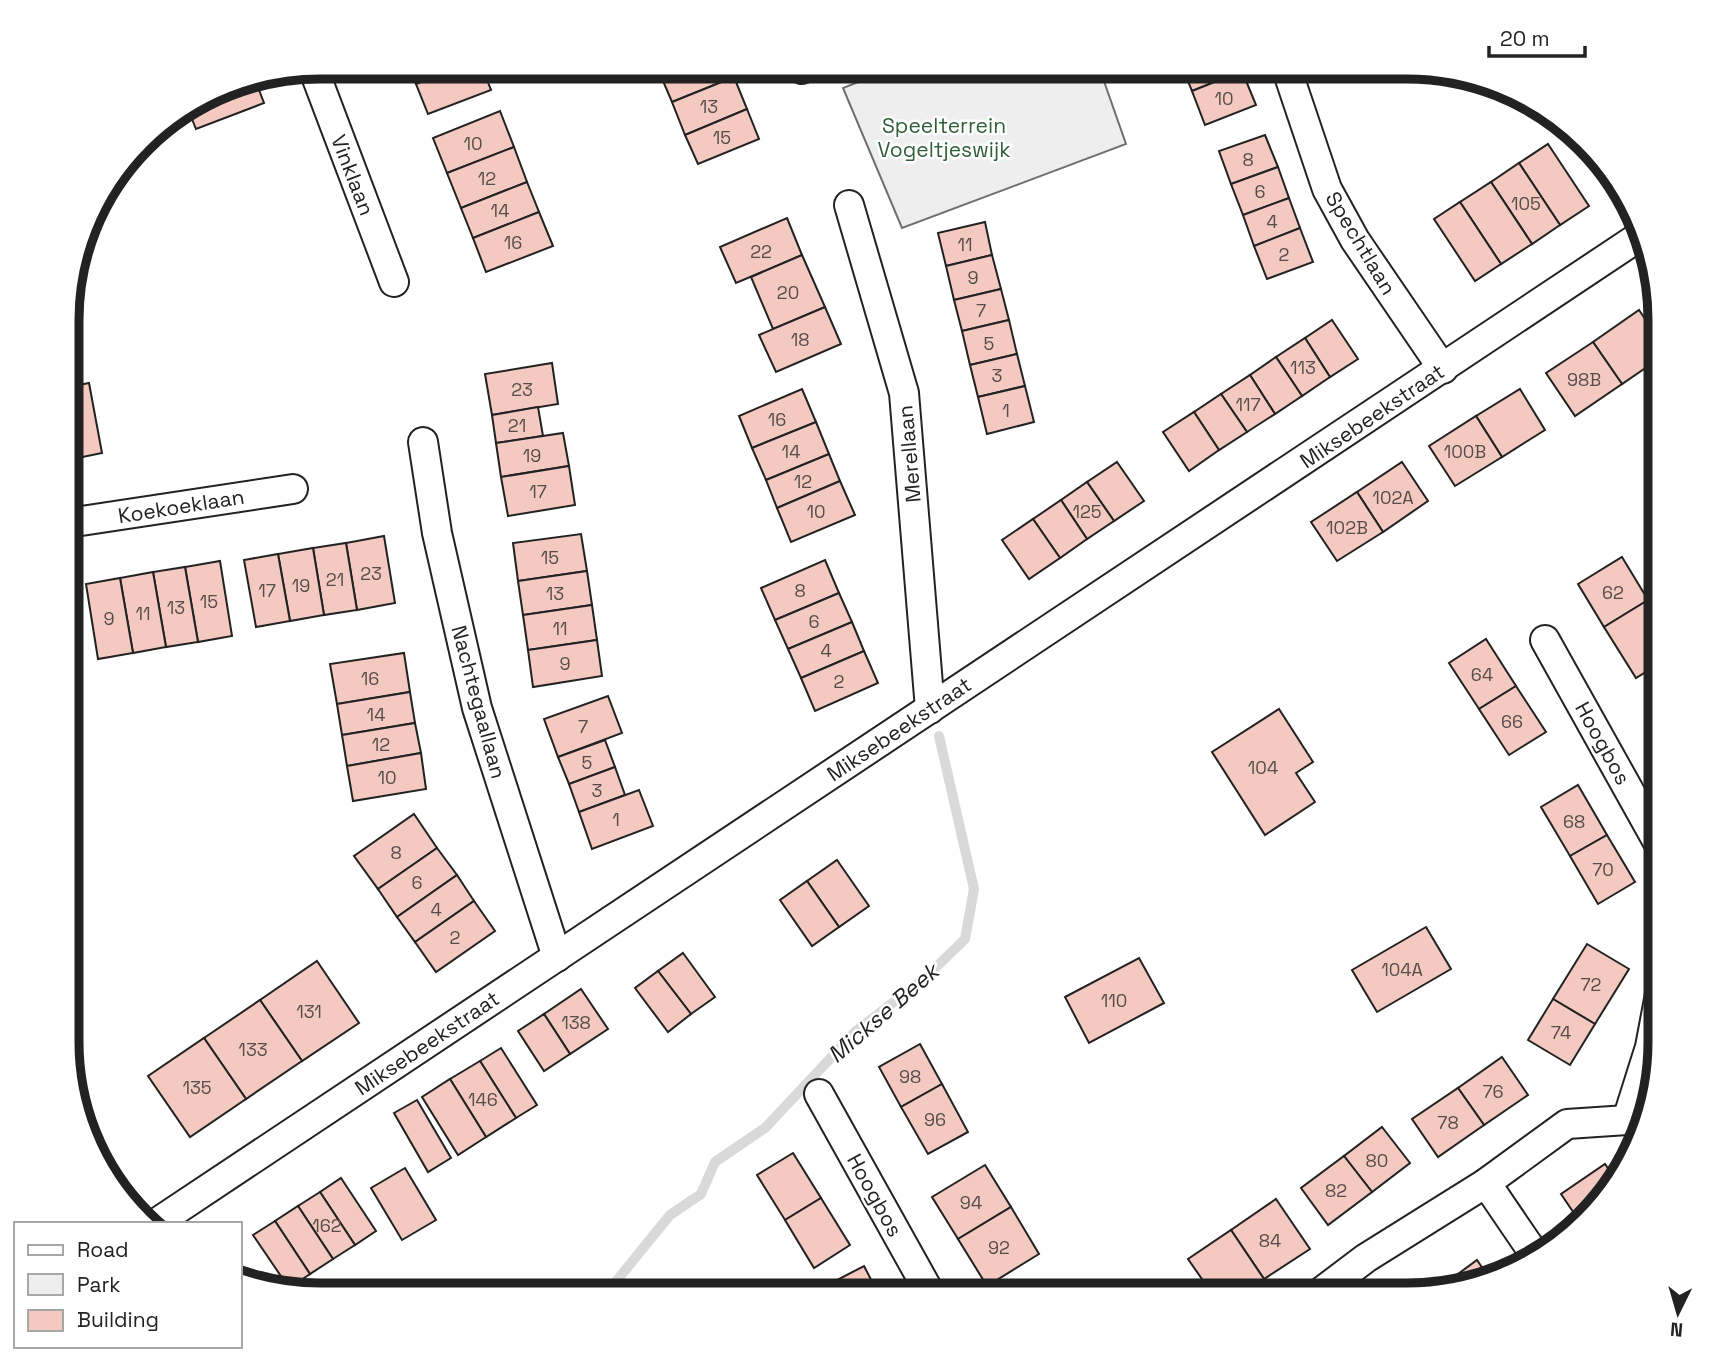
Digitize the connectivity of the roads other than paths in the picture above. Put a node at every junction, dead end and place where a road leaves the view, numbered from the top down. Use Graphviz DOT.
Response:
graph roads {
  1 [pos="317,79"];
  2 [pos="1290,79"];
  3 [pos="849,205"];
  4 [pos="1635,241"];
  5 [pos="394,282"];
  6 [pos="1443,369"];
  7 [pos="423,442"];
  8 [pos="293,489"];
  9 [pos="79,521"];
  10 [pos="1545,640"];
  11 [pos="930,709"];
  12 [pos="1648,825"];
  13 [pos="556,957"];
  14 [pos="1648,1058"];
  15 [pos="819,1094"];
  16 [pos="1638,1112"];
  17 [pos="1635,1121"];
  18 [pos="1486,1183"];
  19 [pos="159,1221"];
  20 [pos="1531,1249"];
  21 [pos="924,1283"];
  22 [pos="1334,1283"];
  1 -- 5 [label="street, Vinklaan"];
  2 -- 6 [label="street, Spechtlaan"];
  3 -- 11 [label="street, Merellaan"];
  4 -- 6 [label="street, Miksebeekstraat"];
  6 -- 11 [label="street, Miksebeekstraat"];
  7 -- 13 [label="street, Nachtegaallaan"];
  8 -- 9 [label="street, Koekoeklaan"];
  10 -- 12 [label="street, Hoogbos"];
  11 -- 13 [label="street, Miksebeekstraat"];
  13 -- 19 [label="street, Miksebeekstraat"];
  14 -- 16 [label="street"];
  15 -- 21 [label="street, Hoogbos"];
  17 -- 18 [label="street"];
  18 -- 20 [label="street"];
  18 -- 22 [label="street"];
}
